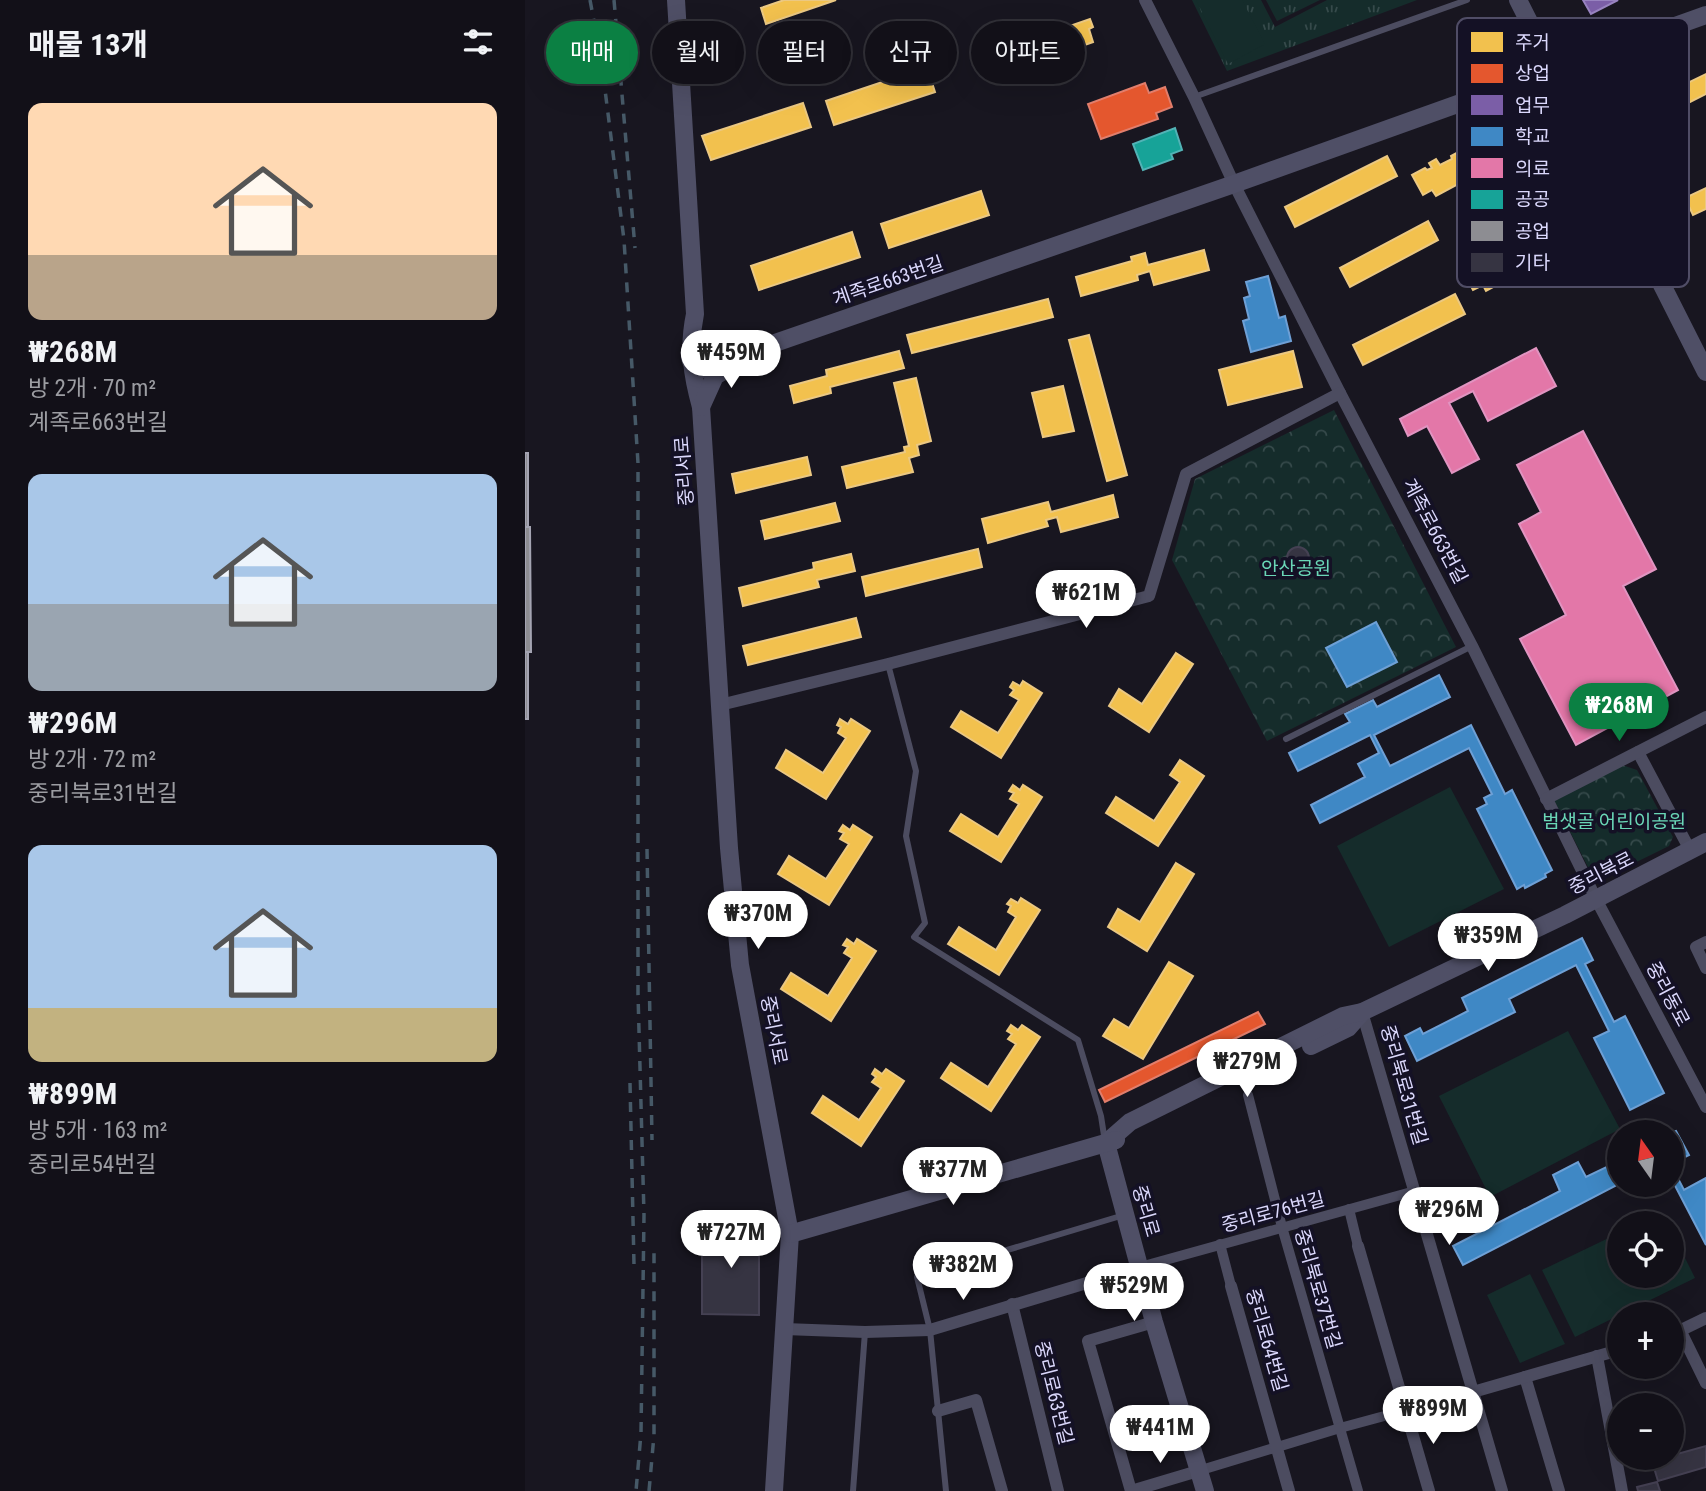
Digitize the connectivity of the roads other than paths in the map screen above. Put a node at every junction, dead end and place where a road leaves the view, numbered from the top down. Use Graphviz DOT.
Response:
graph roads {
  1 [pos="676,0"];
  2 [pos="1145,0"];
  3 [pos="1467,0"];
  4 [pos="1518,0"];
  5 [pos="1706,15"];
  6 [pos="1527,18"];
  7 [pos="1689,21"];
  8 [pos="1194,97"];
  9 [pos="1457,104"];
  10 [pos="1234,184"];
  11 [pos="1663,287"];
  12 [pos="697,318"];
  13 [pos="740,354"];
  14 [pos="711,356"];
  15 [pos="690,357"];
  16 [pos="1706,372"];
  17 [pos="1340,394"];
  18 [pos="703,401"];
  19 [pos="1472,646"];
  20 [pos="888,664"];
  21 [pos="720,705"];
  22 [pos="1706,717"];
  23 [pos="1286,739"];
  24 [pos="1638,752"];
  25 [pos="1546,799"];
  26 [pos="1698,846"];
  27 [pos="1596,899"];
  28 [pos="1701,944"];
  29 [pos="1706,968"];
  30 [pos="1363,1013"];
  31 [pos="1248,1096"];
  32 [pos="1706,1107"];
  33 [pos="1105,1143"];
  34 [pos="1415,1191"];
  35 [pos="1349,1209"];
  36 [pos="1125,1215"];
  37 [pos="1282,1227"];
  38 [pos="790,1234"];
  39 [pos="1220,1244"];
  40 [pos="1358,1246"];
  41 [pos="1140,1267"];
  42 [pos="1231,1286"];
  43 [pos="1012,1304"];
  44 [pos="1706,1318"];
  45 [pos="1154,1322"];
  46 [pos="785,1329"];
  47 [pos="1684,1329"];
  48 [pos="930,1330"];
  49 [pos="865,1332"];
  50 [pos="1684,1346"];
  51 [pos="1607,1353"];
  52 [pos="1597,1356"];
  53 [pos="1525,1377"];
  54 [pos="1706,1383"];
  55 [pos="1473,1392"];
  56 [pos="938,1410"];
  57 [pos="1405,1410"];
  58 [pos="1340,1428"];
  59 [pos="1277,1447"];
  60 [pos="1198,1471"];
  61 [pos="775,1491"];
  62 [pos="853,1491"];
  63 [pos="946,1491"];
  64 [pos="1002,1491"];
  65 [pos="1058,1491"];
  66 [pos="1131,1491"];
  67 [pos="1205,1491"];
  68 [pos="1289,1491"];
  69 [pos="1358,1491"];
  70 [pos="1429,1491"];
  71 [pos="1502,1491"];
  72 [pos="1559,1491"];
  73 [pos="1622,1491"];
  1 -- 12 [label="main road"];
  2 -- 8 [label="street, 계족로663번길"];
  3 -- 8 [label="lane"];
  4 -- 6 [label="main road"];
  5 -- 7 [label="main road, 계족로663번길"];
  8 -- 10 [label="street, 계족로663번길"];
  9 -- 10 [label="main road, 계족로663번길"];
  10 -- 13 [label="main road, 계족로663번길"];
  10 -- 17 [label="street, 계족로663번길"];
  11 -- 16 [label="main road"];
  12 -- 13 [label="main road"];
  12 -- 14 [label="main road"];
  12 -- 15 [label="main road"];
  13 -- 14 [label="main road"];
  13 -- 18 [label="main road"];
  14 -- 15 [label="main road"];
  14 -- 18 [label="main road"];
  15 -- 18 [label="main road"];
  17 -- 19 [label="street, 계족로663번길"];
  17 -- 20 [label="street"];
  18 -- 21 [label="main road, 중리서로"];
  19 -- 23 [label="lane"];
  19 -- 25 [label="street, 계족로663번길"];
  20 -- 21 [label="street"];
  20 -- 33 [label="lane"];
  21 -- 38 [label="main road, 중리서로"];
  22 -- 24 [label="street"];
  24 -- 25 [label="street"];
  24 -- 26 [label="street"];
  25 -- 27 [label="street, 계족로663번길"];
  26 -- 27 [label="main road, 중리북로"];
  27 -- 30 [label="main road, 중리북로"];
  27 -- 32 [label="street, 중리동로"];
  28 -- 29 [label="street"];
  30 -- 33 [label="main road, 중리북로"];
  30 -- 34 [label="street, 중리북로31번길"];
  31 -- 37 [label="street, 중리북로37번길"];
  33 -- 36 [label="main road, 중리로"];
  33 -- 38 [label="main road, 중리북로"];
  34 -- 35 [label="street, 중리로76번길"];
  34 -- 55 [label="street, 중리북로31번길"];
  35 -- 37 [label="street, 중리로76번길"];
  35 -- 40 [label="street"];
  36 -- 41 [label="main road, 중리로"];
  36 -- 48 [label="lane"];
  37 -- 39 [label="street, 중리로76번길"];
  37 -- 58 [label="street, 중리북로37번길"];
  38 -- 46 [label="main road, 중리서로"];
  39 -- 41 [label="street, 중리로76번길"];
  39 -- 42 [label="street, 중리로64번길"];
  40 -- 57 [label="street"];
  41 -- 43 [label="street"];
  41 -- 45 [label="main road, 중리로"];
  42 -- 59 [label="street, 중리로64번길"];
  43 -- 48 [label="street"];
  43 -- 65 [label="street, 중리로63번길"];
  44 -- 47 [label="street"];
  45 -- 60 [label="main road, 중리로"];
  45 -- 66 [label="street"];
  46 -- 49 [label="street"];
  46 -- 61 [label="main road, 중리서로"];
  48 -- 49 [label="street"];
  48 -- 56 [label="lane"];
  49 -- 62 [label="lane"];
  50 -- 54 [label="street"];
  51 -- 52 [label="street"];
  52 -- 53 [label="street"];
  52 -- 73 [label="street"];
  53 -- 55 [label="street"];
  53 -- 72 [label="street"];
  55 -- 57 [label="street"];
  55 -- 71 [label="street, 중리북로31번길"];
  56 -- 63 [label="lane"];
  56 -- 64 [label="street"];
  57 -- 58 [label="street"];
  57 -- 70 [label="street"];
  58 -- 59 [label="street"];
  58 -- 69 [label="street, 중리북로37번길"];
  59 -- 60 [label="street"];
  59 -- 68 [label="street, 중리로64번길"];
  60 -- 66 [label="street"];
  60 -- 67 [label="main road, 중리로"];
}
